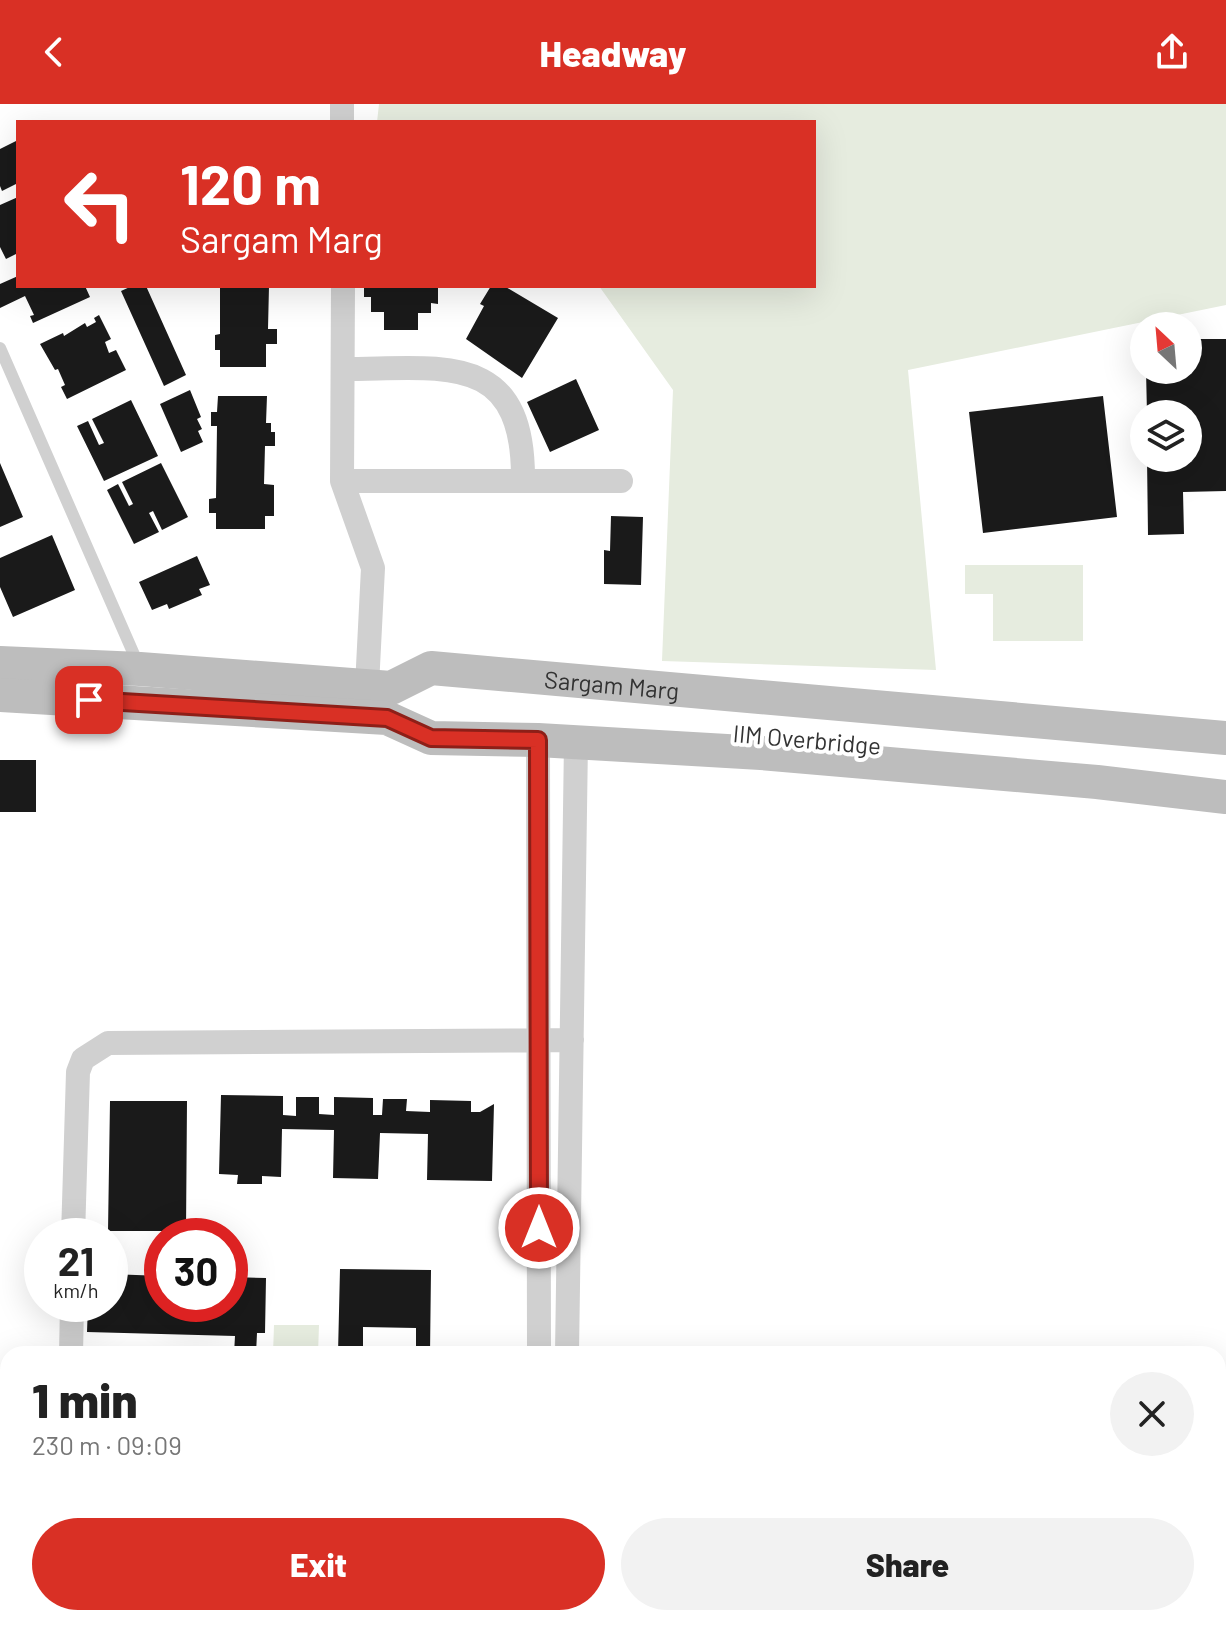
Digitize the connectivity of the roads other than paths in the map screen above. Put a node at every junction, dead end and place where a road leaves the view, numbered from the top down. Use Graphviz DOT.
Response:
graph roads {
  1 [pos="343,288"];
  2 [pos="0,348"];
  3 [pos="343,369"];
  4 [pos="523,480"];
  5 [pos="342,481"];
  6 [pos="621,481"];
  7 [pos="0,663"];
  8 [pos="140,669"];
  9 [pos="0,695"];
  10 [pos="382,697"];
  11 [pos="538,732"];
  12 [pos="1226,738"];
  13 [pos="576,742"];
  14 [pos="1226,752"];
  15 [pos="1226,777"];
  16 [pos="1226,797"];
  17 [pos="539,1039"];
  18 [pos="572,1040"];
  19 [pos="74,1218"];
  20 [pos="72,1322"];
  21 [pos="71,1346"];
  22 [pos="539,1346"];
  23 [pos="567,1346"];
  1 -- 3 [label="street"];
  2 -- 8 [label="lane"];
  3 -- 4 [label="street"];
  3 -- 5 [label="street"];
  4 -- 5 [label="street"];
  4 -- 6 [label="street"];
  5 -- 10 [label="street"];
  7 -- 8 [label="main road, Sargam Marg"];
  8 -- 10 [label="main road, Sargam Marg"];
  9 -- 10 [label="main road, Sargam Marg"];
  10 -- 11 [label="main road, Sargam Marg"];
  10 -- 12 [label="main road, Sargam Marg"];
  10 -- 14 [label="main road, IIM Overbridge"];
  11 -- 13 [label="main road, Sargam Marg"];
  11 -- 15 [label="main road, IIM Overbridge"];
  11 -- 17 [label="street"];
  13 -- 16 [label="main road, Sargam Marg"];
  13 -- 18 [label="street"];
  17 -- 18 [label="street"];
  17 -- 19 [label="street"];
  17 -- 22 [label="street"];
  18 -- 23 [label="street"];
  20 -- 21 [label="street"];
}
